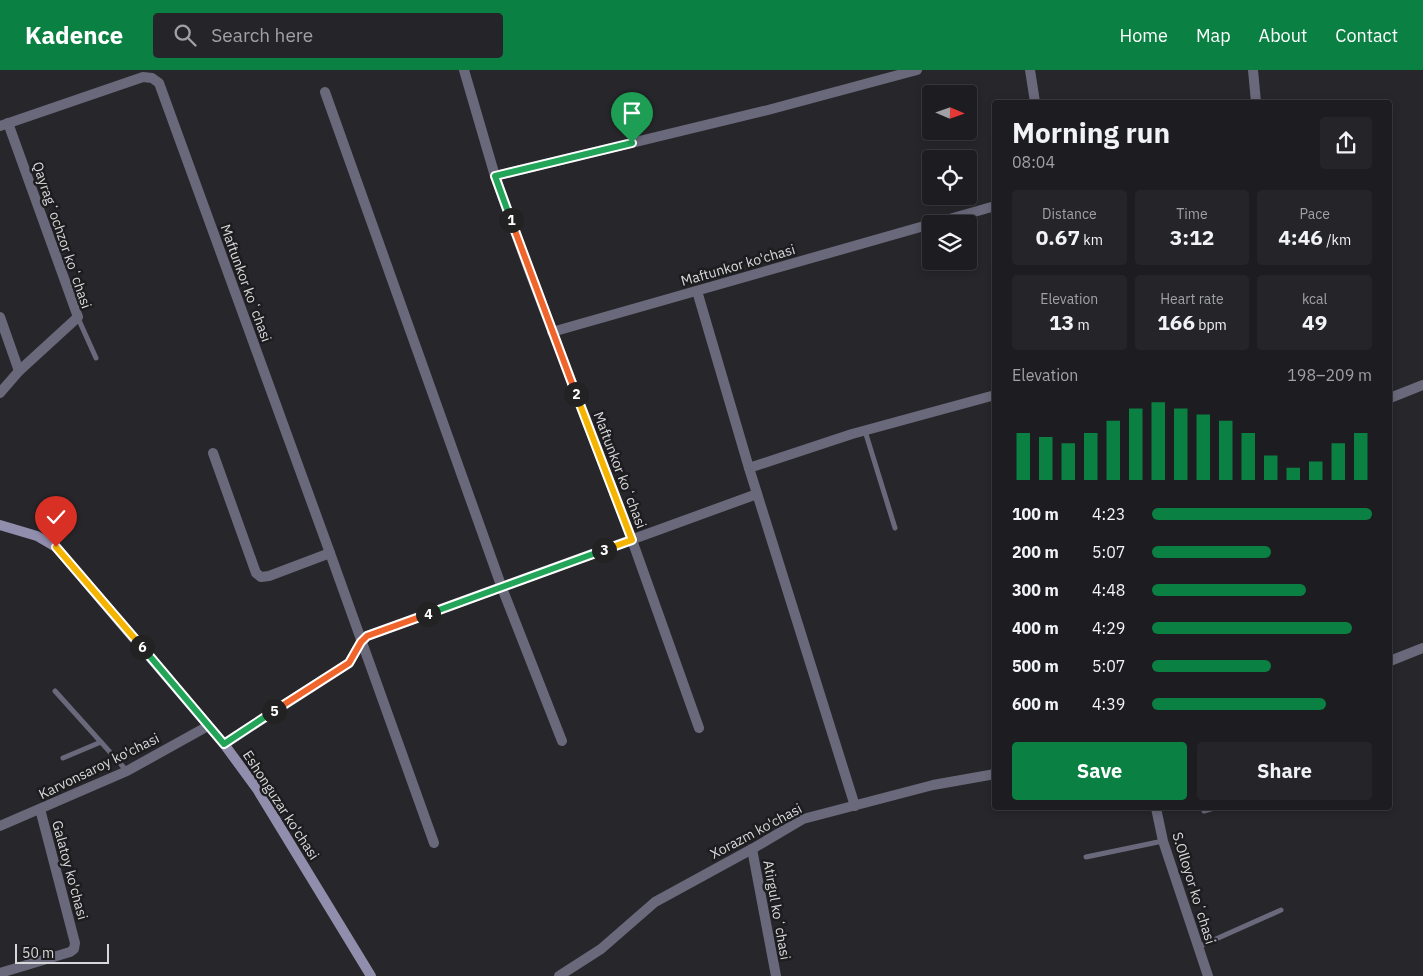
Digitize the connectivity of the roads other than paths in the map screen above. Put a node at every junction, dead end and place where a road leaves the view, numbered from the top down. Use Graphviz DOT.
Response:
graph roads {
  1 [pos="464,70"];
  2 [pos="917,70"];
  3 [pos="1030,70"];
  4 [pos="1253,70"];
  5 [pos="325,92"];
  6 [pos="1035,100"];
  7 [pos="1256,100"];
  8 [pos="4,125"];
  9 [pos="495,176"];
  10 [pos="992,207"];
  11 [pos="964,215"];
  12 [pos="922,227"];
  13 [pos="697,291"];
  14 [pos="0,317"];
  15 [pos="78,317"];
  16 [pos="552,332"];
  17 [pos="96,358"];
  18 [pos="19,371"];
  19 [pos="1423,385"];
  20 [pos="0,393"];
  21 [pos="992,396"];
  22 [pos="1392,397"];
  23 [pos="865,431"];
  24 [pos="212,453"];
  25 [pos="749,468"];
  26 [pos="757,494"];
  27 [pos="0,525"];
  28 [pos="896,528"];
  29 [pos="632,540"];
  30 [pos="330,553"];
  31 [pos="502,588"];
  32 [pos="361,642"];
  33 [pos="1423,648"];
  34 [pos="1392,660"];
  35 [pos="55,691"];
  36 [pos="208,726"];
  37 [pos="699,728"];
  38 [pos="562,741"];
  39 [pos="101,742"];
  40 [pos="224,744"];
  41 [pos="63,758"];
  42 [pos="127,771"];
  43 [pos="992,775"];
  44 [pos="855,806"];
  45 [pos="40,809"];
  46 [pos="1156,810"];
  47 [pos="0,826"];
  48 [pos="1164,841"];
  49 [pos="434,843"];
  50 [pos="752,849"];
  51 [pos="1086,856"];
  52 [pos="1281,910"];
  53 [pos="1198,947"];
  54 [pos="0,972"];
  55 [pos="371,976"];
  56 [pos="559,976"];
  57 [pos="776,976"];
  58 [pos="1208,976"];
  1 -- 9 [label="street, Maftunkor koʻchasi"];
  2 -- 9 [label="street"];
  3 -- 6 [label="street"];
  4 -- 7 [label="street"];
  5 -- 31 [label="street"];
  8 -- 15 [label="street, Qayragʻochzor koʻchasi"];
  8 -- 30 [label="street, Maftunkor koʻchasi"];
  9 -- 16 [label="street, Maftunkor koʻchasi"];
  10 -- 11 [label="street, Maftunkor ko'chasi"];
  12 -- 13 [label="street, Maftunkor ko'chasi"];
  13 -- 16 [label="street, Maftunkor ko'chasi"];
  13 -- 25 [label="street"];
  14 -- 18 [label="street"];
  15 -- 17 [label="lane"];
  15 -- 18 [label="street, Qayragʻochzor koʻchasi"];
  16 -- 29 [label="street, Maftunkor koʻchasi"];
  18 -- 20 [label="street, Qayragʻochzor koʻchasi"];
  19 -- 22 [label="street"];
  21 -- 23 [label="street"];
  23 -- 25 [label="street"];
  23 -- 28 [label="lane"];
  24 -- 30 [label="street"];
  25 -- 26 [label="street"];
  26 -- 29 [label="street, Maftunkor koʻchasi"];
  26 -- 44 [label="street"];
  27 -- 36 [label="street, Eshonguzar ko'chasi"];
  29 -- 31 [label="street, Maftunkor koʻchasi"];
  29 -- 37 [label="street, Maftunkor koʻchasi"];
  30 -- 32 [label="street, Maftunkor koʻchasi"];
  31 -- 32 [label="street, Maftunkor koʻchasi"];
  31 -- 38 [label="street"];
  32 -- 40 [label="street"];
  32 -- 49 [label="street, Maftunkor koʻchasi"];
  33 -- 34 [label="street"];
  35 -- 39 [label="lane"];
  36 -- 40 [label="street, Eshonguzar ko'chasi"];
  36 -- 42 [label="street, Karvonsaroy ko'chasi"];
  39 -- 41 [label="lane"];
  39 -- 42 [label="lane"];
  40 -- 55 [label="street, Eshonguzar ko'chasi"];
  42 -- 45 [label="street, Karvonsaroy ko'chasi"];
  43 -- 44 [label="street, Xorazm ko'chasi"];
  44 -- 50 [label="street, Xorazm ko'chasi"];
  45 -- 47 [label="street, Karvonsaroy ko'chasi"];
  45 -- 54 [label="street, Galatoy ko'chasi"];
  46 -- 48 [label="street, S.Olloyor koʻchasi"];
  48 -- 51 [label="lane"];
  48 -- 53 [label="street, S.Olloyor koʻchasi"];
  50 -- 56 [label="street, Xorazm ko'chasi"];
  50 -- 57 [label="street, Atirgul koʻchasi"];
  52 -- 53 [label="lane"];
  53 -- 58 [label="street, S.Olloyor koʻchasi"];
}
